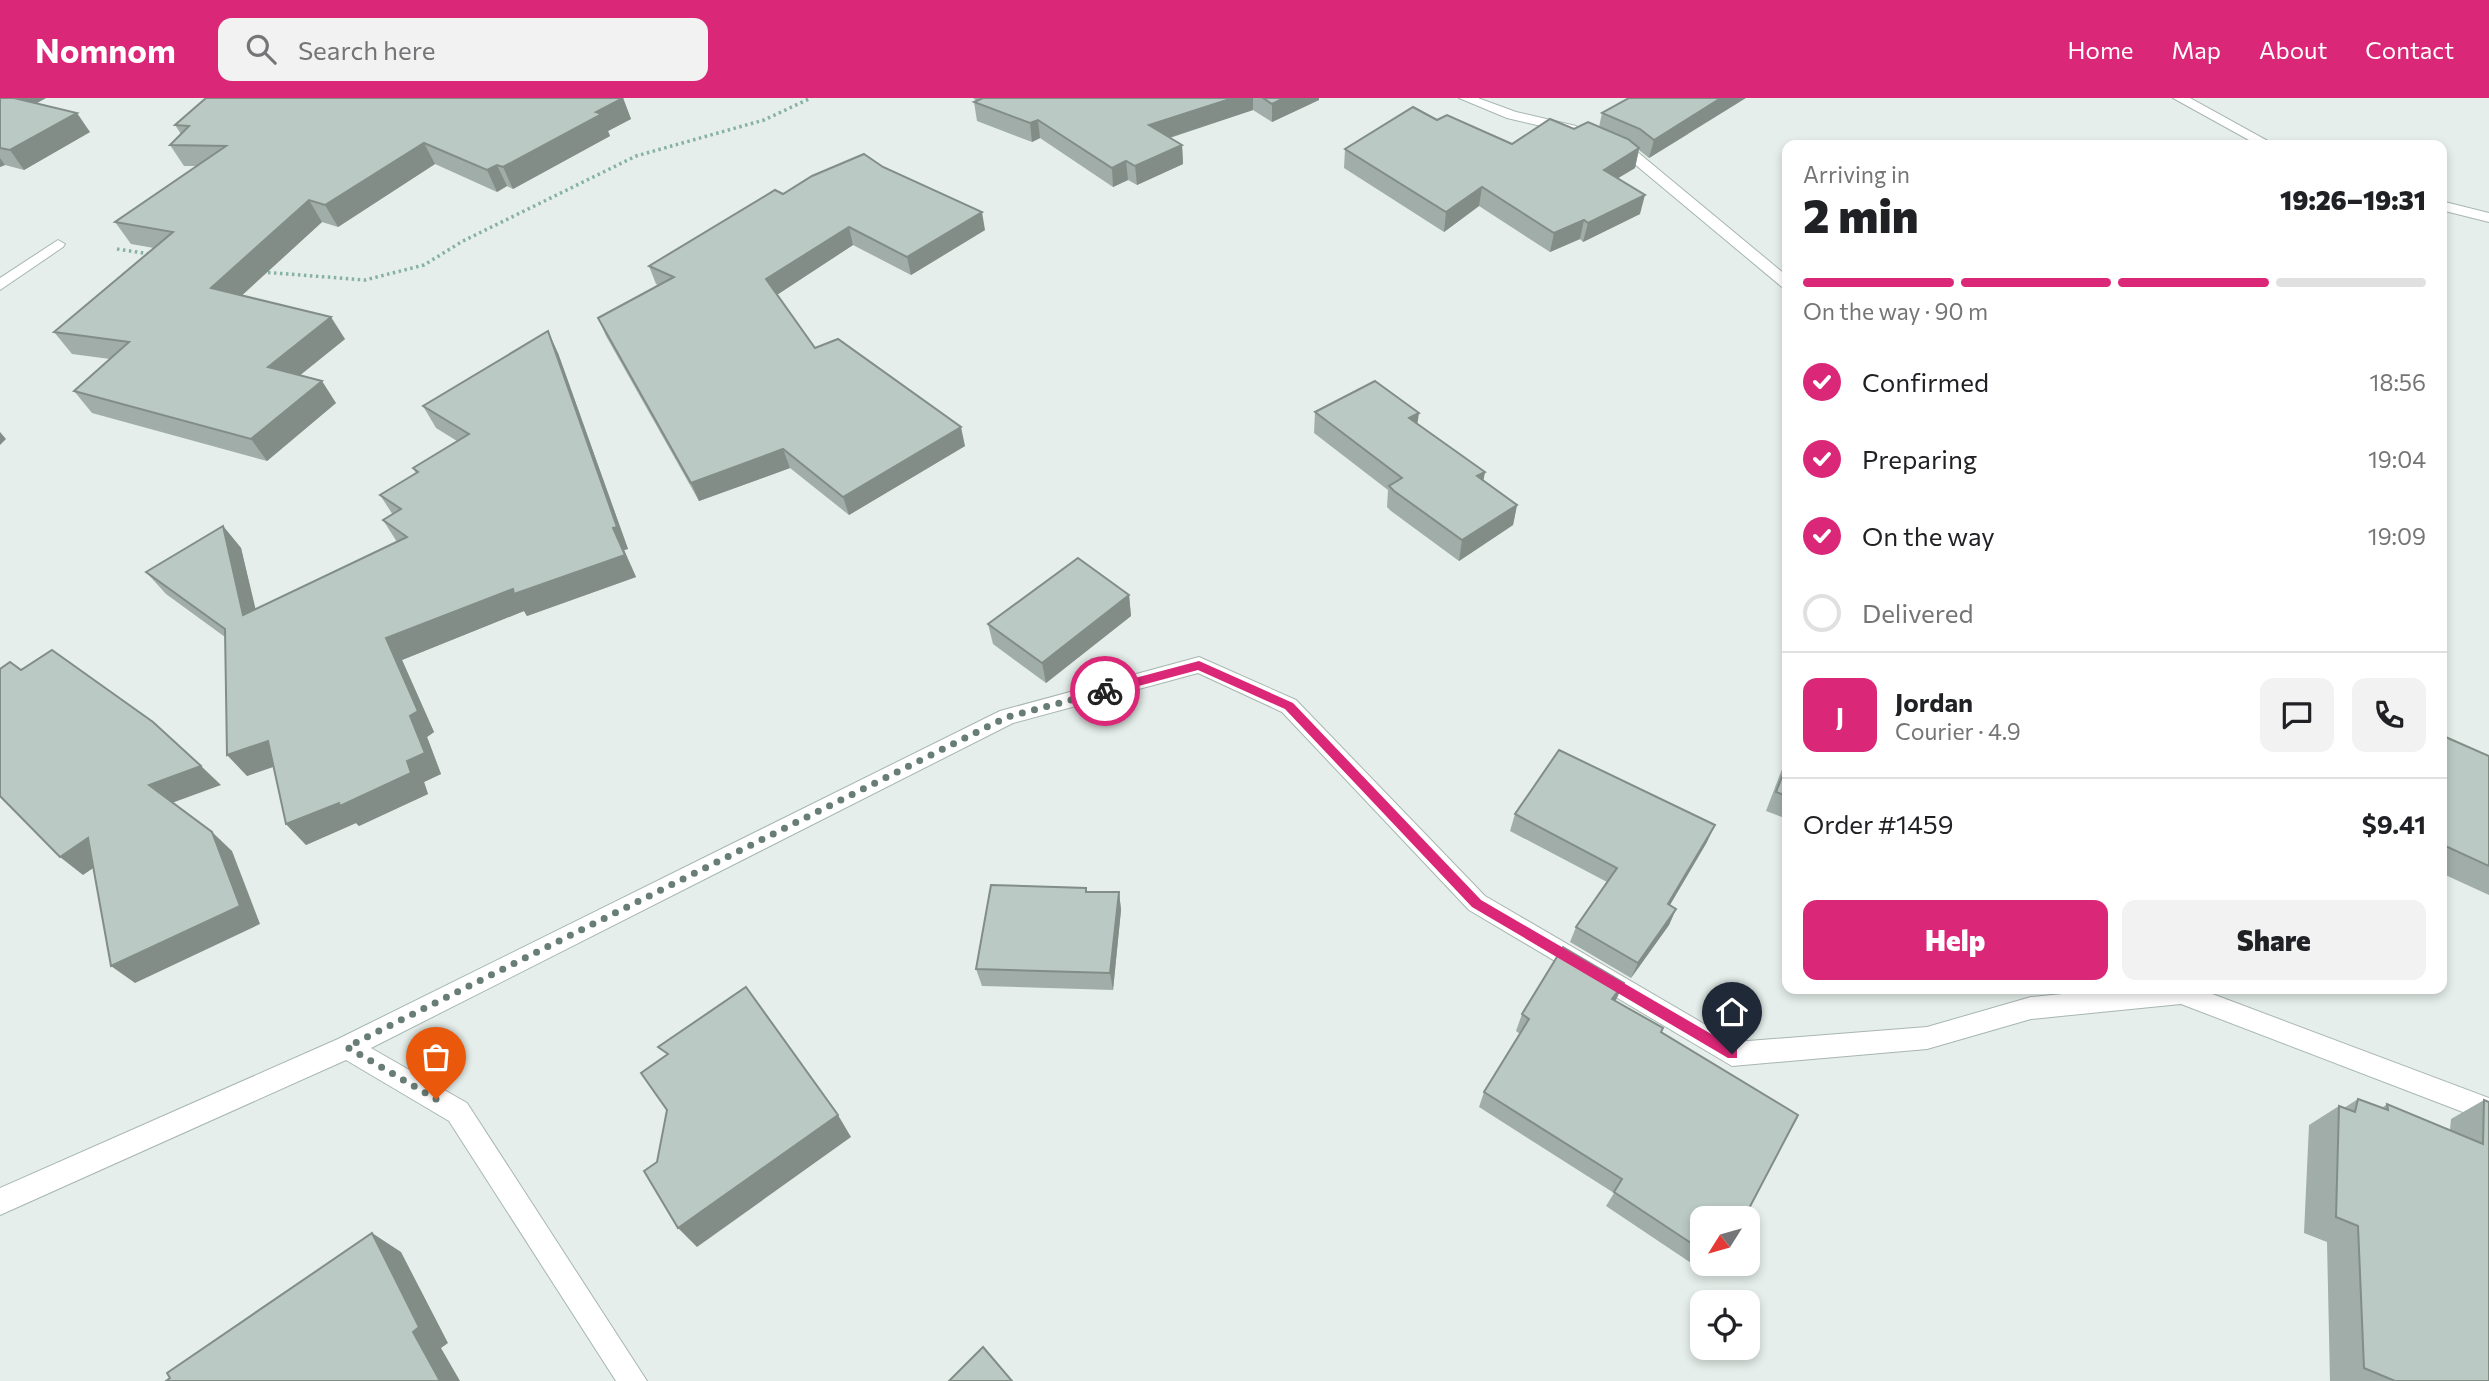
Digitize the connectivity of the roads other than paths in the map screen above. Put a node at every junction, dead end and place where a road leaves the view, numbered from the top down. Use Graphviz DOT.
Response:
graph roads {
  1 [pos="1466,98"];
  2 [pos="2180,98"];
  3 [pos="2259,140"];
  4 [pos="2447,207"];
  5 [pos="2489,218"];
  6 [pos="58,244"];
  7 [pos="1782,280"];
  8 [pos="0,285"];
  9 [pos="2155,994"];
  10 [pos="2189,994"];
  11 [pos="347,1047"];
  12 [pos="2489,1110"];
  13 [pos="0,1202"];
  14 [pos="633,1381"];
  1 -- 7 [label="street"];
  2 -- 3 [label="street"];
  4 -- 5 [label="street"];
  6 -- 8 [label="street"];
  9 -- 11 [label="street"];
  10 -- 12 [label="street"];
  11 -- 13 [label="street"];
  11 -- 14 [label="street"];
}
